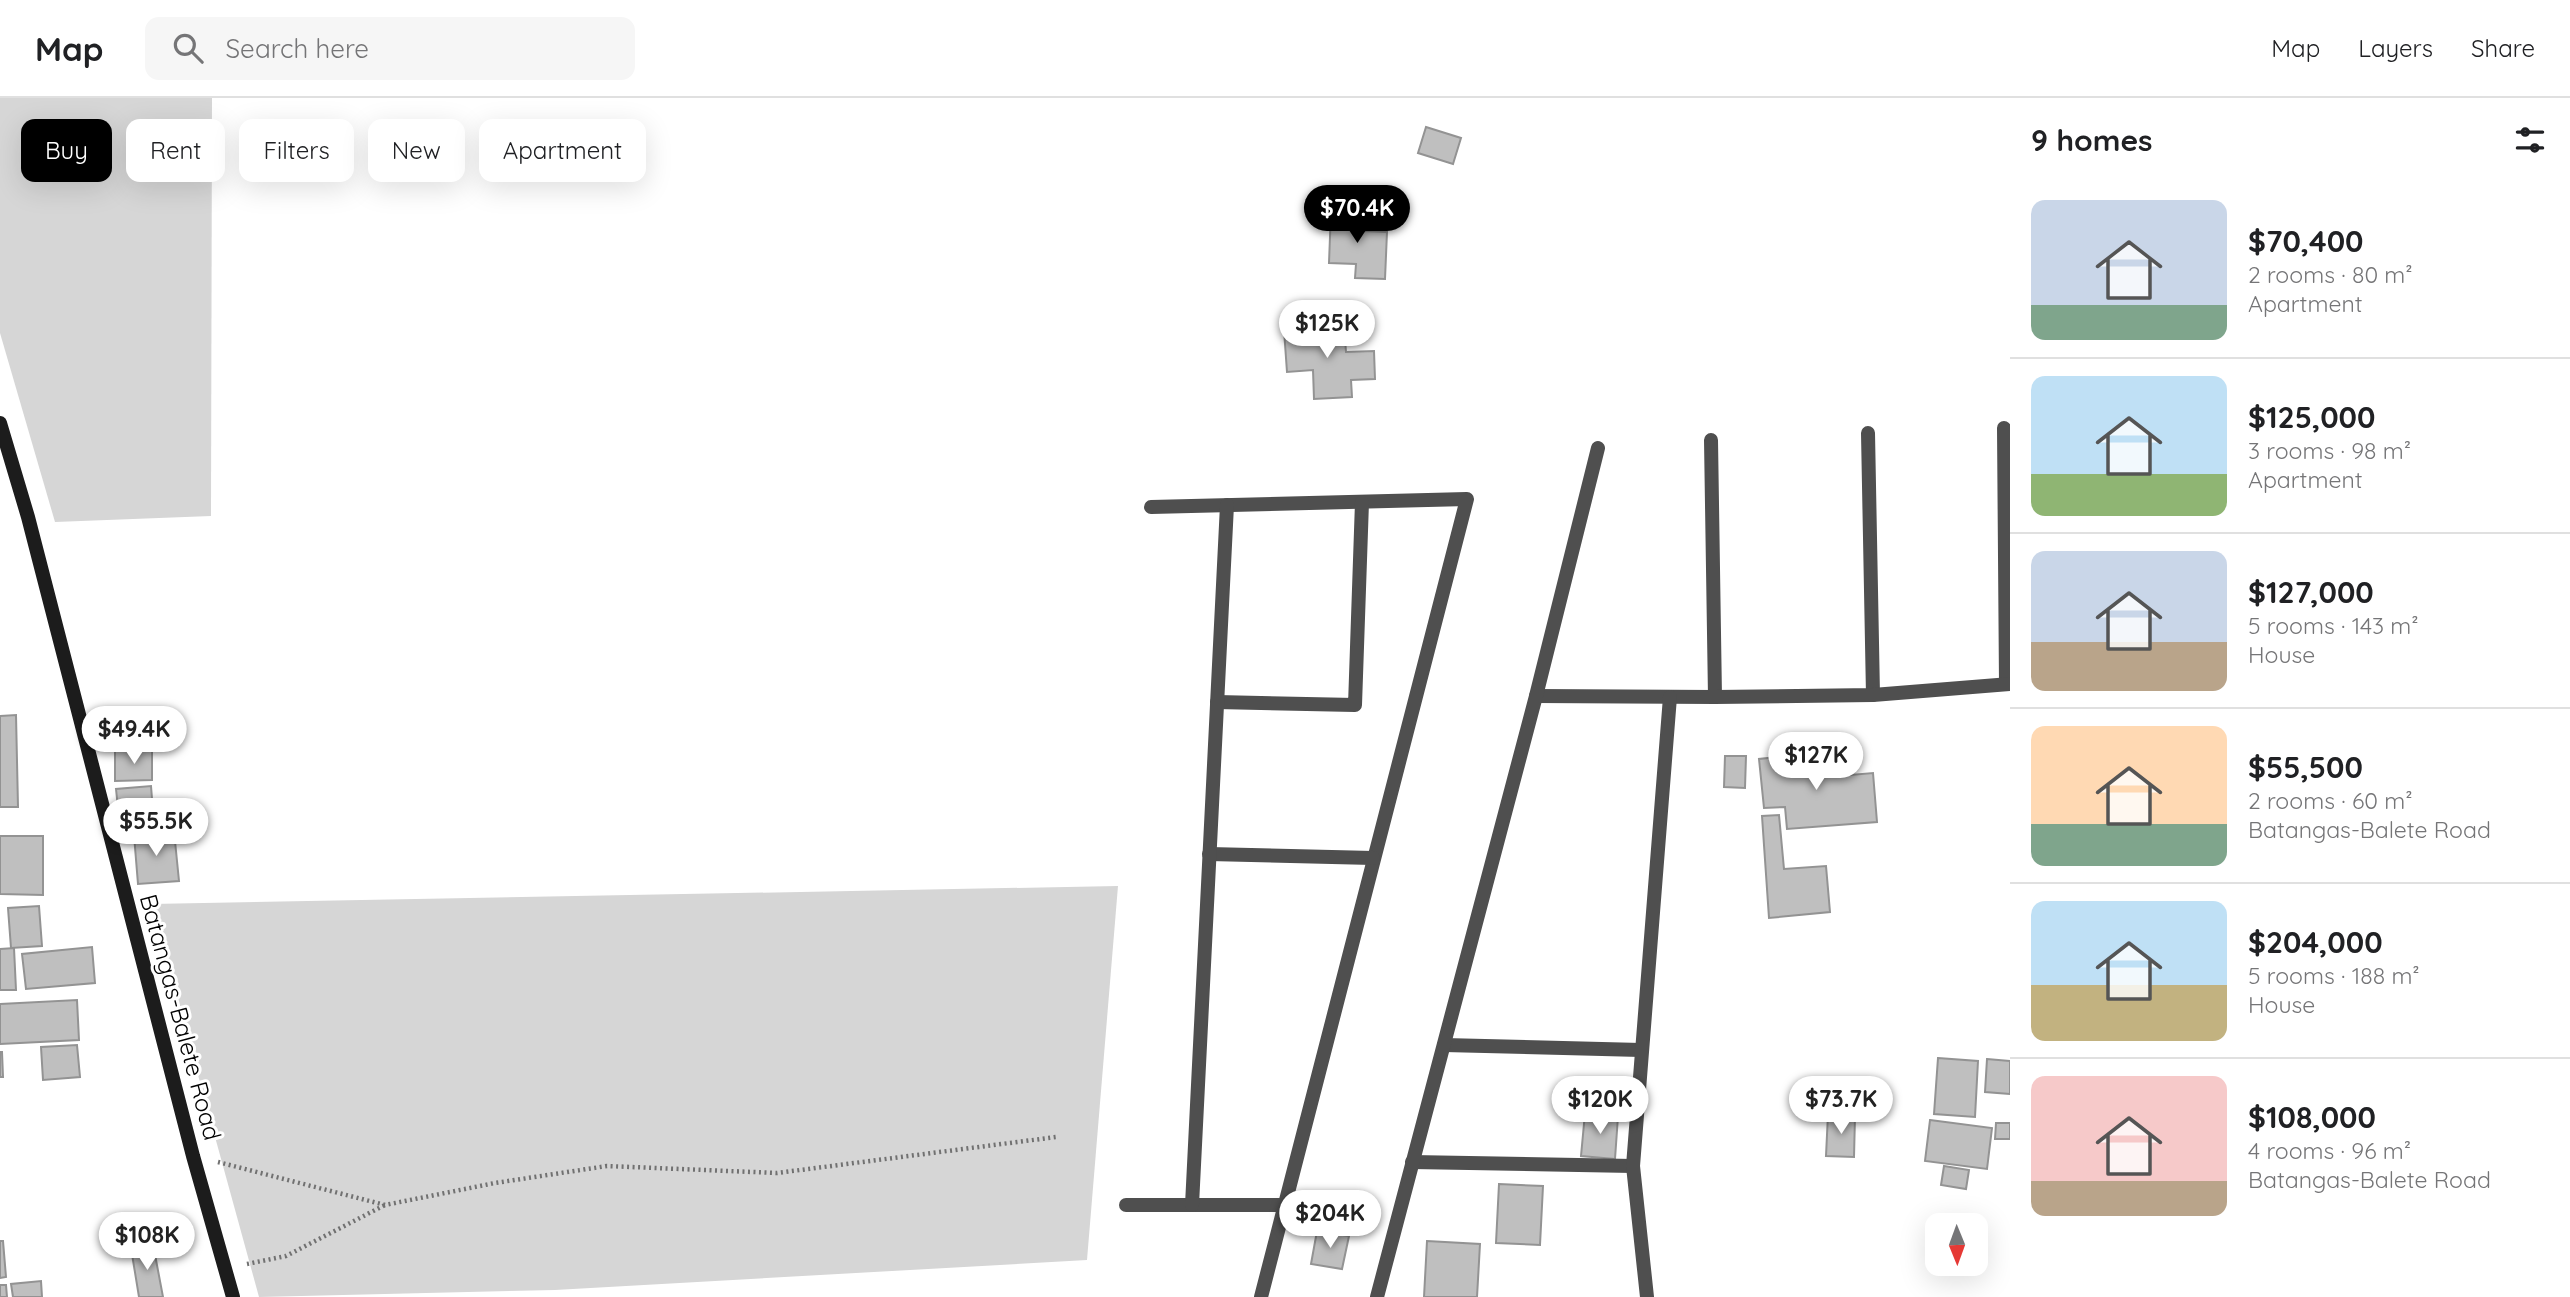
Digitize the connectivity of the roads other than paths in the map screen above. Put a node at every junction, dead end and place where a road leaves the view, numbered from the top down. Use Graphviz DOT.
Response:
graph roads {
  1 [pos="0,423"];
  2 [pos="2004,429"];
  3 [pos="1868,433"];
  4 [pos="1712,440"];
  5 [pos="1598,448"];
  6 [pos="1362,502"];
  7 [pos="1227,505"];
  8 [pos="1151,507"];
  9 [pos="2008,684"];
  10 [pos="1873,695"];
  11 [pos="1536,696"];
  12 [pos="1670,697"];
  13 [pos="1715,697"];
  14 [pos="1217,702"];
  15 [pos="1209,854"];
  16 [pos="1373,858"];
  17 [pos="1444,1045"];
  18 [pos="1641,1050"];
  19 [pos="1412,1162"];
  20 [pos="1633,1166"];
  21 [pos="1126,1205"];
  22 [pos="1192,1205"];
  23 [pos="1283,1205"];
  24 [pos="233,1297"];
  25 [pos="1261,1297"];
  26 [pos="1377,1297"];
  27 [pos="1647,1297"];
  1 -- 24 [label="main road, Batangas-Balete Road"];
  2 -- 9 [label="street"];
  3 -- 10 [label="street"];
  4 -- 13 [label="street"];
  5 -- 11 [label="street"];
  6 -- 7 [label="street"];
  6 -- 14 [label="street"];
  6 -- 16 [label="street"];
  7 -- 8 [label="street"];
  7 -- 14 [label="street"];
  9 -- 10 [label="street"];
  10 -- 13 [label="street"];
  11 -- 12 [label="street"];
  11 -- 17 [label="street"];
  12 -- 13 [label="street"];
  12 -- 18 [label="street"];
  14 -- 15 [label="street"];
  15 -- 16 [label="street"];
  15 -- 22 [label="street"];
  16 -- 23 [label="street"];
  17 -- 18 [label="street"];
  17 -- 19 [label="street"];
  18 -- 20 [label="street"];
  19 -- 20 [label="street"];
  19 -- 26 [label="street"];
  20 -- 27 [label="street"];
  21 -- 22 [label="street"];
  22 -- 23 [label="street"];
  23 -- 25 [label="street"];
}
